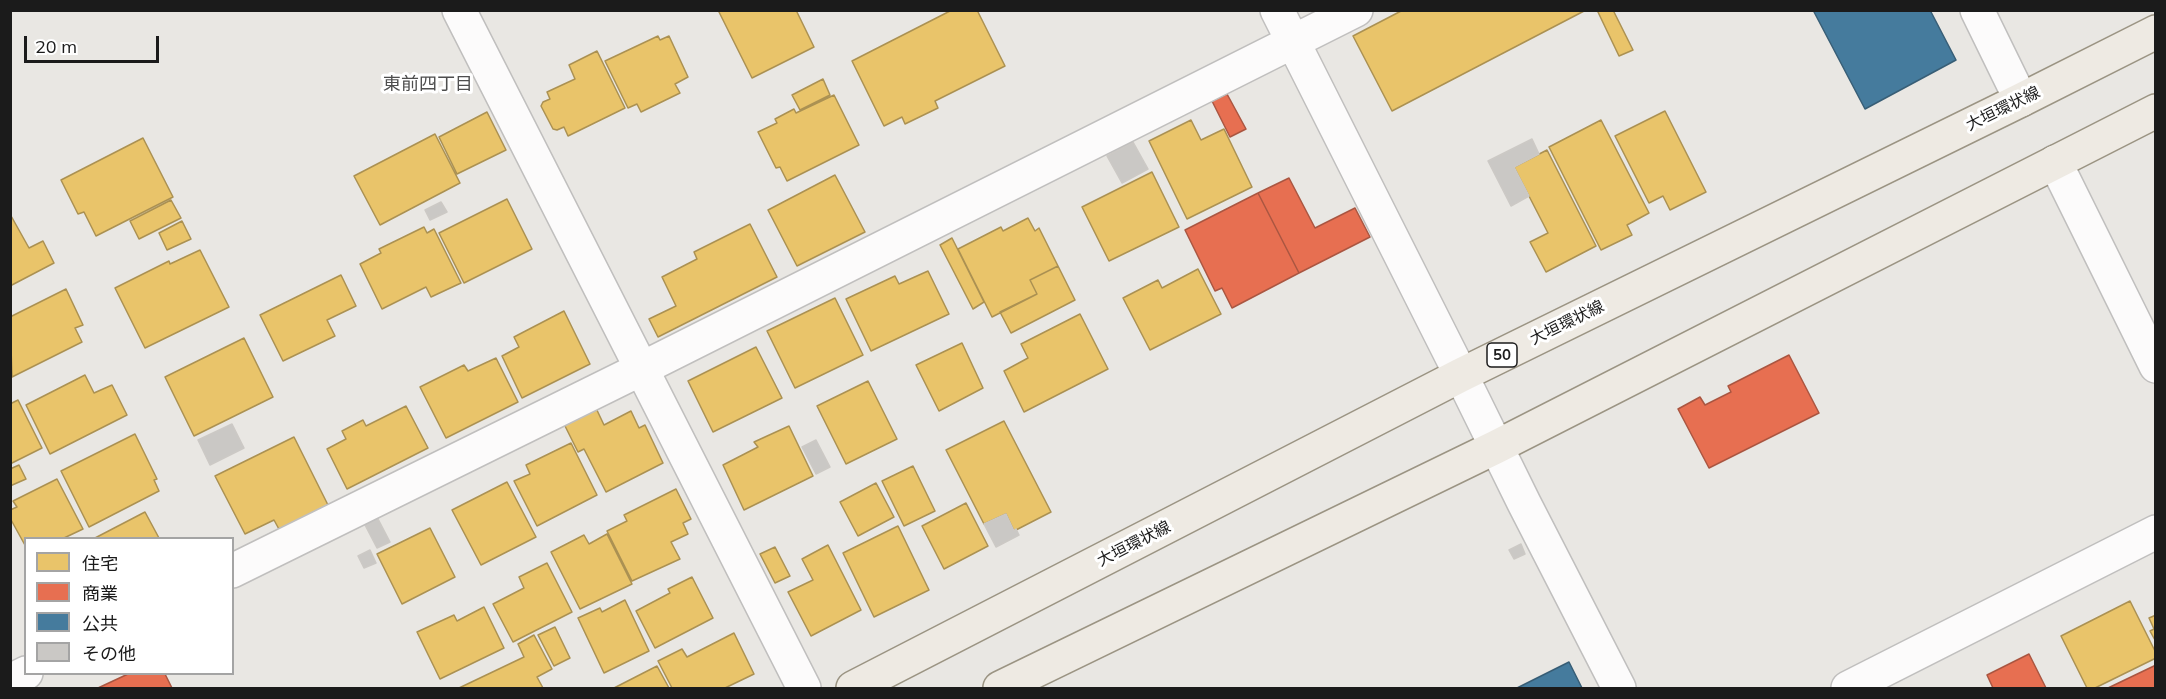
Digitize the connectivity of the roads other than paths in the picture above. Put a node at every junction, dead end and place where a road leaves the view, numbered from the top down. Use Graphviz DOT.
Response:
graph roads {
  1 [pos="459,10"];
  2 [pos="1277,10"];
  3 [pos="1356,10"];
  4 [pos="1977,10"];
  5 [pos="2156,32"];
  6 [pos="1294,42"];
  7 [pos="2022,100"];
  8 [pos="2156,111"];
  9 [pos="2055,162"];
  10 [pos="2156,366"];
  11 [pos="641,369"];
  12 [pos="1461,375"];
  13 [pos="1496,447"];
  14 [pos="2156,532"];
  15 [pos="234,570"];
  16 [pos="24,675"];
  17 [pos="10,681"];
  18 [pos="804,688"];
  19 [pos="854,688"];
  20 [pos="1000,688"];
  21 [pos="1619,688"];
  22 [pos="1848,688"];
  1 -- 11 [label="street"];
  2 -- 6 [label="street"];
  3 -- 6 [label="street"];
  4 -- 7 [label="street"];
  5 -- 7 [label="main road, 大垣環状線 / 50"];
  6 -- 11 [label="street"];
  6 -- 12 [label="street"];
  7 -- 12 [label="main road, 大垣環状線 / 50"];
  8 -- 9 [label="main road"];
  9 -- 10 [label="street"];
  9 -- 13 [label="main road"];
  11 -- 15 [label="street"];
  11 -- 18 [label="street"];
  12 -- 13 [label="street"];
  12 -- 19 [label="main road, 大垣環状線 / 50"];
  13 -- 20 [label="main road"];
  13 -- 21 [label="street"];
  14 -- 22 [label="street"];
  16 -- 17 [label="street"];
}
